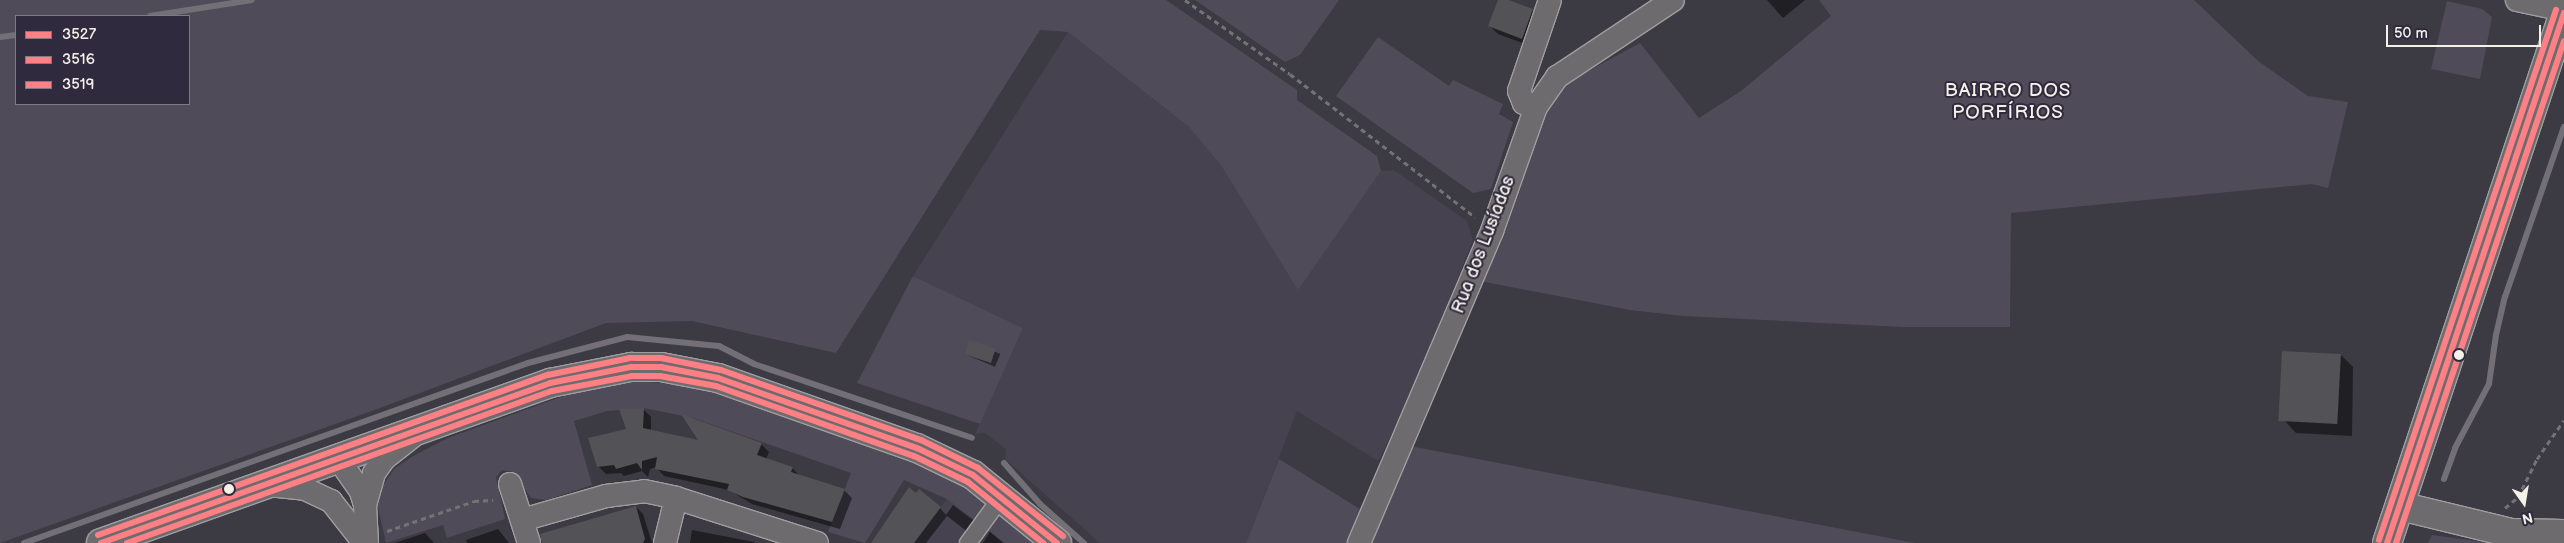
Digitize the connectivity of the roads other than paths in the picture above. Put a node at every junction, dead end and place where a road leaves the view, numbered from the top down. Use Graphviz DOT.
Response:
graph roads {
  1 [pos="1550,0"];
  2 [pos="1673,0"];
  3 [pos="2517,0"];
  4 [pos="2564,11"];
  5 [pos="1536,107"];
  6 [pos="437,425"];
  7 [pos="339,460"];
  8 [pos="268,485"];
  9 [pos="676,498"];
  10 [pos="365,505"];
  11 [pos="995,506"];
  12 [pos="2400,506"];
  13 [pos="343,512"];
  14 [pos="2564,534"];
  15 [pos="112,539"];
  16 [pos="371,539"];
  17 [pos="529,543"];
  18 [pos="666,543"];
  19 [pos="817,543"];
  20 [pos="968,543"];
  21 [pos="1057,543"];
  22 [pos="1359,543"];
  23 [pos="2387,543"];
  1 -- 5 [label="street"];
  2 -- 5 [label="street, Rua dos Lusíadas"];
  3 -- 4 [label="street"];
  4 -- 12 [label="main road"];
  5 -- 22 [label="street, Rua dos Lusíadas"];
  6 -- 7 [label="main road"];
  6 -- 10 [label="street"];
  6 -- 21 [label="main road"];
  7 -- 8 [label="main road"];
  7 -- 10 [label="street"];
  7 -- 13 [label="street"];
  8 -- 13 [label="street"];
  8 -- 15 [label="main road"];
  9 -- 17 [label="street"];
  9 -- 18 [label="street"];
  9 -- 19 [label="street"];
  10 -- 16 [label="street"];
  11 -- 20 [label="street"];
  12 -- 14 [label="main road"];
  12 -- 23 [label="main road"];
  13 -- 16 [label="street"];
}
